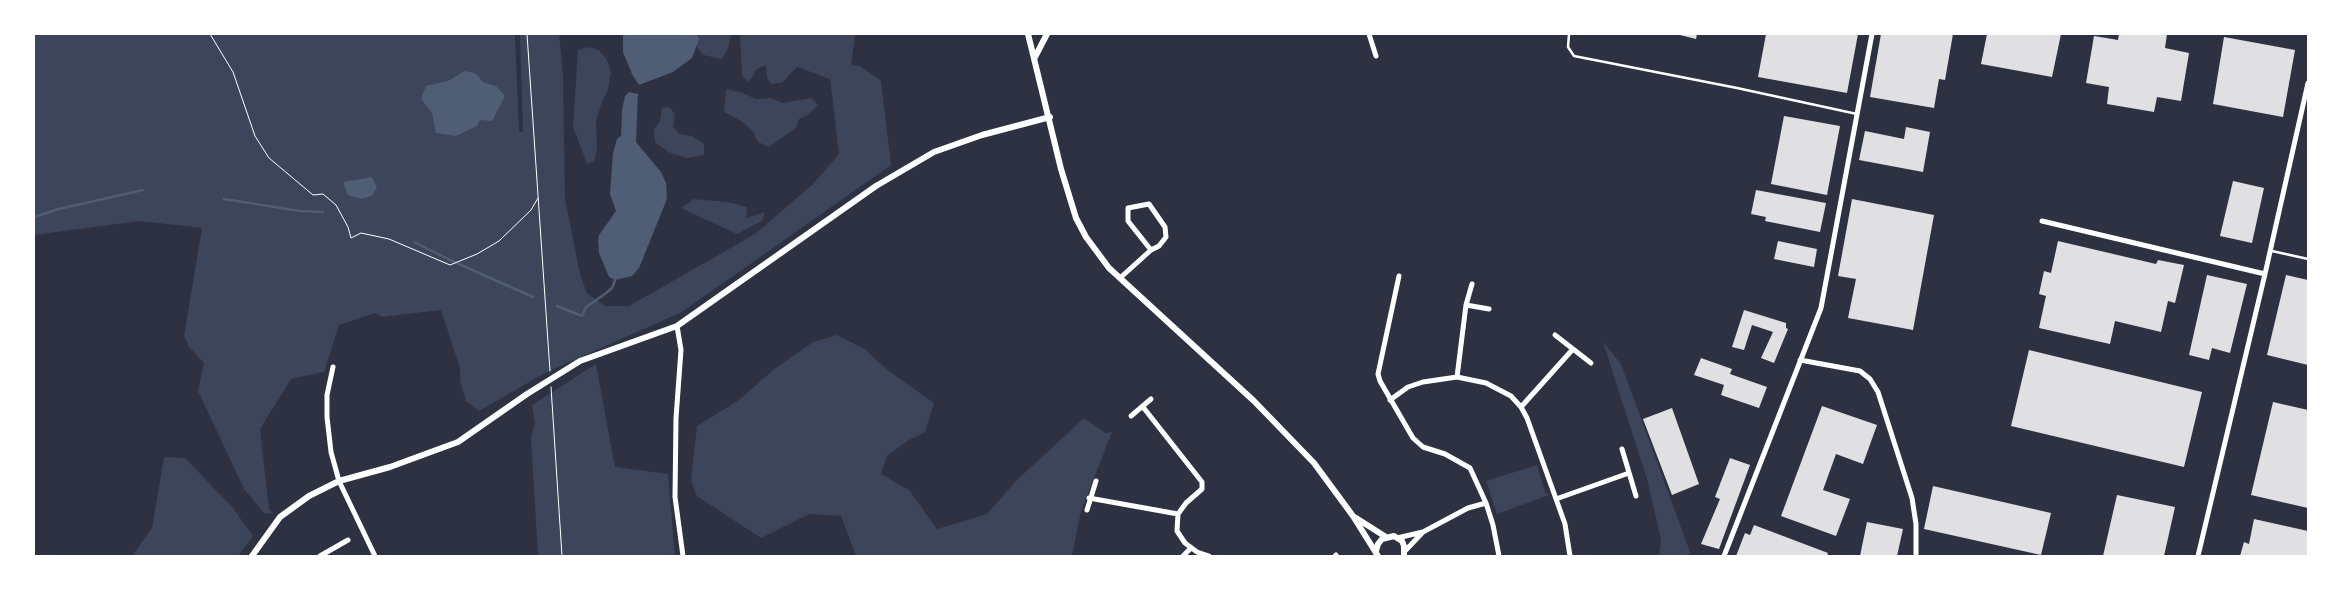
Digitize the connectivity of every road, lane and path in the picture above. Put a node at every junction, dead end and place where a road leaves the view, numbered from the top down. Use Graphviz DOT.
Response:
graph roads {
  1 [pos="210,34"];
  2 [pos="527,34"];
  3 [pos="1028,34"];
  4 [pos="1047,34"];
  5 [pos="1369,34"];
  6 [pos="1569,34"];
  7 [pos="1872,34"];
  8 [pos="1376,56"];
  9 [pos="1035,57"];
  10 [pos="2308,83"];
  11 [pos="1858,114"];
  12 [pos="1050,117"];
  13 [pos="538,196"];
  14 [pos="2042,221"];
  15 [pos="1151,250"];
  16 [pos="2270,251"];
  17 [pos="2308,259"];
  18 [pos="2265,274"];
  19 [pos="1399,276"];
  20 [pos="1120,278"];
  21 [pos="1472,284"];
  22 [pos="1466,305"];
  23 [pos="1489,309"];
  24 [pos="677,326"];
  25 [pos="1555,335"];
  26 [pos="1573,349"];
  27 [pos="1800,360"];
  28 [pos="1591,363"];
  29 [pos="332,367"];
  30 [pos="554,375"];
  31 [pos="1456,377"];
  32 [pos="551,385"];
  33 [pos="1151,399"];
  34 [pos="1390,400"];
  35 [pos="1143,407"];
  36 [pos="1521,407"];
  37 [pos="1131,416"];
  38 [pos="1622,449"];
  39 [pos="1629,473"];
  40 [pos="339,481"];
  41 [pos="1096,481"];
  42 [pos="1636,496"];
  43 [pos="1089,498"];
  44 [pos="1556,499"];
  45 [pos="1486,503"];
  46 [pos="1088,510"];
  47 [pos="1178,514"];
  48 [pos="1353,516"];
  49 [pos="1423,532"];
  50 [pos="1386,537"];
  51 [pos="1397,538"];
  52 [pos="348,540"];
  53 [pos="1192,548"];
  54 [pos="1377,554"];
  55 [pos="1404,554"];
  56 [pos="252,556"];
  57 [pos="320,556"];
  58 [pos="375,556"];
  59 [pos="562,556"];
  60 [pos="683,556"];
  61 [pos="1183,556"];
  62 [pos="1209,556"];
  63 [pos="1499,556"];
  64 [pos="1570,556"];
  65 [pos="1724,556"];
  66 [pos="1916,556"];
  67 [pos="2198,556"];
  1 -- 13 [label="path"];
  2 -- 13 [label="path"];
  3 -- 9 [label="street"];
  4 -- 9 [label="street"];
  5 -- 8 [label="street"];
  6 -- 11 [label="lane"];
  7 -- 11 [label="street"];
  9 -- 12 [label="street"];
  10 -- 16 [label="street"];
  11 -- 27 [label="street"];
  12 -- 20 [label="street"];
  12 -- 24 [label="street"];
  13 -- 30 [label="path"];
  14 -- 18 [label="street"];
  15 -- 15 [label="street"];
  15 -- 20 [label="street"];
  16 -- 17 [label="lane"];
  16 -- 18 [label="street"];
  18 -- 67 [label="street"];
  19 -- 34 [label="street"];
  20 -- 48 [label="street"];
  21 -- 22 [label="street"];
  22 -- 23 [label="street"];
  22 -- 31 [label="street"];
  24 -- 30 [label="street"];
  24 -- 60 [label="street"];
  25 -- 26 [label="street"];
  26 -- 28 [label="street"];
  26 -- 36 [label="street"];
  27 -- 65 [label="street"];
  27 -- 66 [label="street"];
  29 -- 40 [label="street"];
  30 -- 40 [label="street"];
  31 -- 34 [label="street"];
  31 -- 36 [label="street"];
  32 -- 59 [label="path"];
  33 -- 35 [label="street"];
  34 -- 45 [label="street"];
  35 -- 37 [label="street"];
  35 -- 47 [label="street"];
  36 -- 44 [label="street"];
  38 -- 39 [label="street"];
  39 -- 42 [label="street"];
  39 -- 44 [label="street"];
  40 -- 56 [label="street"];
  40 -- 58 [label="street"];
  41 -- 43 [label="street"];
  43 -- 46 [label="street"];
  43 -- 47 [label="street"];
  44 -- 64 [label="street"];
  45 -- 49 [label="street"];
  45 -- 63 [label="street"];
  47 -- 53 [label="street"];
  48 -- 50 [label="street"];
  48 -- 54 [label="street"];
  49 -- 51 [label="street"];
  49 -- 55 [label="street"];
  50 -- 51 [label="street"];
  50 -- 54 [label="street"];
  51 -- 55 [label="street"];
  52 -- 57 [label="street"];
  53 -- 61 [label="street"];
  53 -- 62 [label="street"];
}
